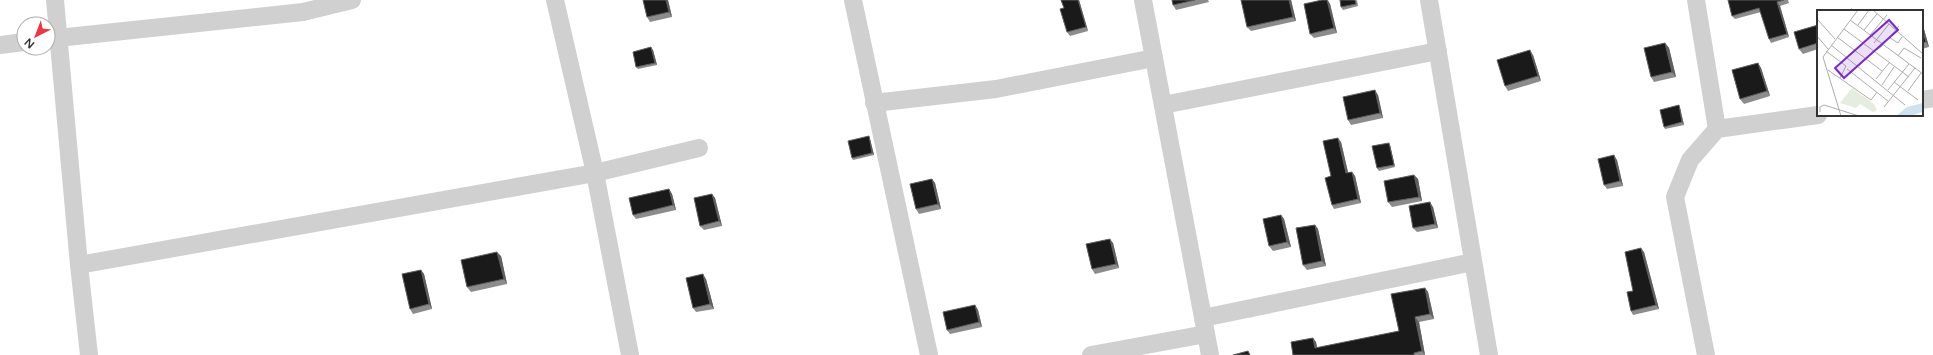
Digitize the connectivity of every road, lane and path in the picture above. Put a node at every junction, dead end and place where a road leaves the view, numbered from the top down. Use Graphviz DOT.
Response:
graph roads {
  1 [pos="55,0"];
  2 [pos="352,0"];
  3 [pos="555,0"];
  4 [pos="1143,0"];
  5 [pos="1429,0"];
  6 [pos="1696,0"];
  7 [pos="850,2"];
  8 [pos="302,6"];
  9 [pos="54,16"];
  10 [pos="56,39"];
  11 [pos="16,43"];
  12 [pos="0,45"];
  13 [pos="1438,52"];
  14 [pos="55,56"];
  15 [pos="1154,58"];
  16 [pos="1933,98"];
  17 [pos="1923,100"];
  18 [pos="874,103"];
  19 [pos="1163,105"];
  20 [pos="1817,115"];
  21 [pos="1717,129"];
  22 [pos="699,148"];
  23 [pos="595,172"];
  24 [pos="1474,262"];
  25 [pos="79,265"];
  26 [pos="1204,326"];
  27 [pos="89,355"];
  28 [pos="630,355"];
  29 [pos="929,355"];
  30 [pos="1091,355"];
  31 [pos="1210,355"];
  32 [pos="1490,355"];
  33 [pos="1706,355"];
  1 -- 9 [label="street"];
  2 -- 8 [label="street"];
  3 -- 23 [label="street"];
  4 -- 15 [label="street"];
  5 -- 13 [label="street"];
  6 -- 21 [label="street"];
  7 -- 18 [label="street"];
  8 -- 10 [label="street"];
  11 -- 12 [label="street"];
  13 -- 19 [label="street"];
  13 -- 24 [label="street"];
  14 -- 25 [label="street"];
  15 -- 18 [label="street"];
  15 -- 19 [label="street"];
  16 -- 17 [label="street"];
  18 -- 29 [label="street"];
  19 -- 26 [label="street"];
  20 -- 21 [label="street"];
  21 -- 33 [label="street"];
  22 -- 23 [label="street"];
  23 -- 25 [label="street"];
  23 -- 28 [label="street"];
  24 -- 26 [label="street"];
  24 -- 32 [label="street"];
  25 -- 27 [label="street"];
  26 -- 30 [label="street"];
  26 -- 31 [label="street"];
}
